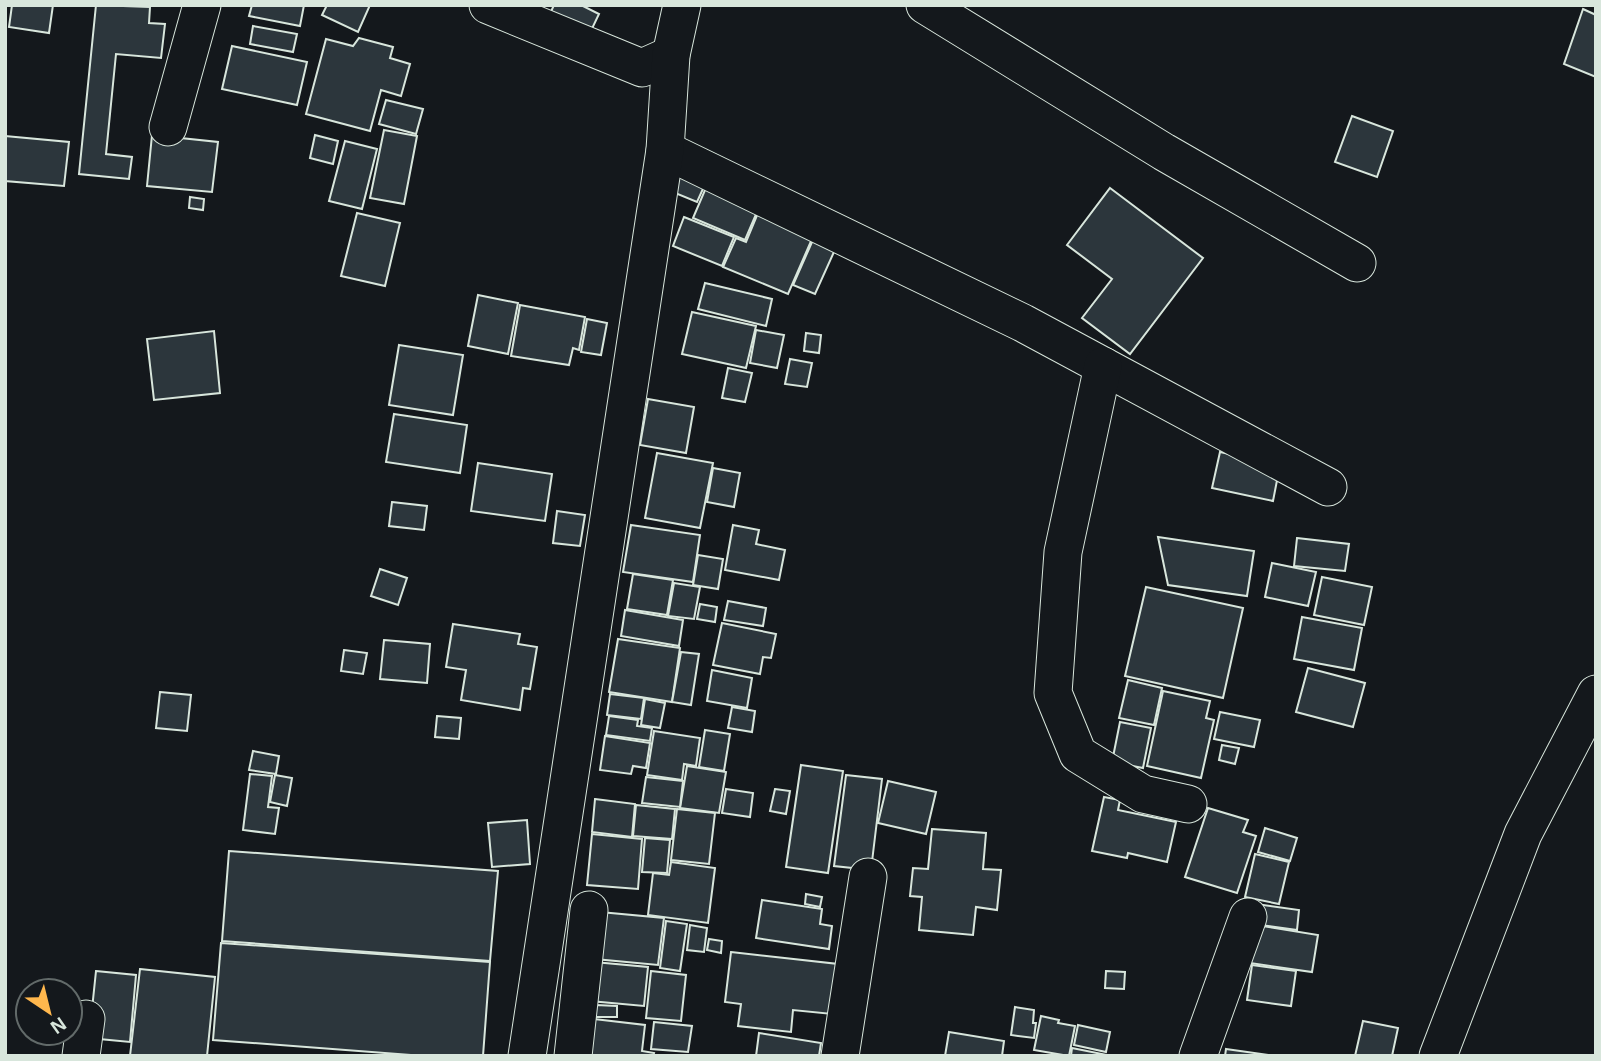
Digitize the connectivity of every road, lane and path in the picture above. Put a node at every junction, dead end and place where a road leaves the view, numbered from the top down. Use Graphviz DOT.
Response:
graph roads {
  1 [pos="202,5"];
  2 [pos="488,5"];
  3 [pos="682,5"];
  4 [pos="925,5"];
  5 [pos="671,55"];
  6 [pos="168,127"];
  7 [pos="665,150"];
  8 [pos="1357,263"];
  9 [pos="1103,366"];
  10 [pos="1328,487"];
  11 [pos="1596,694"];
  12 [pos="1188,804"];
  13 [pos="868,877"];
  14 [pos="589,910"];
  15 [pos="1248,917"];
  16 [pos="86,1019"];
  17 [pos="81,1056"];
  18 [pos="527,1056"];
  19 [pos="573,1056"];
  20 [pos="840,1056"];
  21 [pos="1198,1056"];
  22 [pos="1438,1056"];
  1 -- 6 [label="street"];
  2 -- 5 [label="street"];
  3 -- 5 [label="street"];
  4 -- 8 [label="street"];
  5 -- 7 [label="street"];
  7 -- 9 [label="street"];
  7 -- 18 [label="street"];
  9 -- 10 [label="street"];
  9 -- 12 [label="street"];
  11 -- 22 [label="street"];
  13 -- 20 [label="street"];
  14 -- 19 [label="street"];
  15 -- 21 [label="street"];
  16 -- 17 [label="street"];
}
